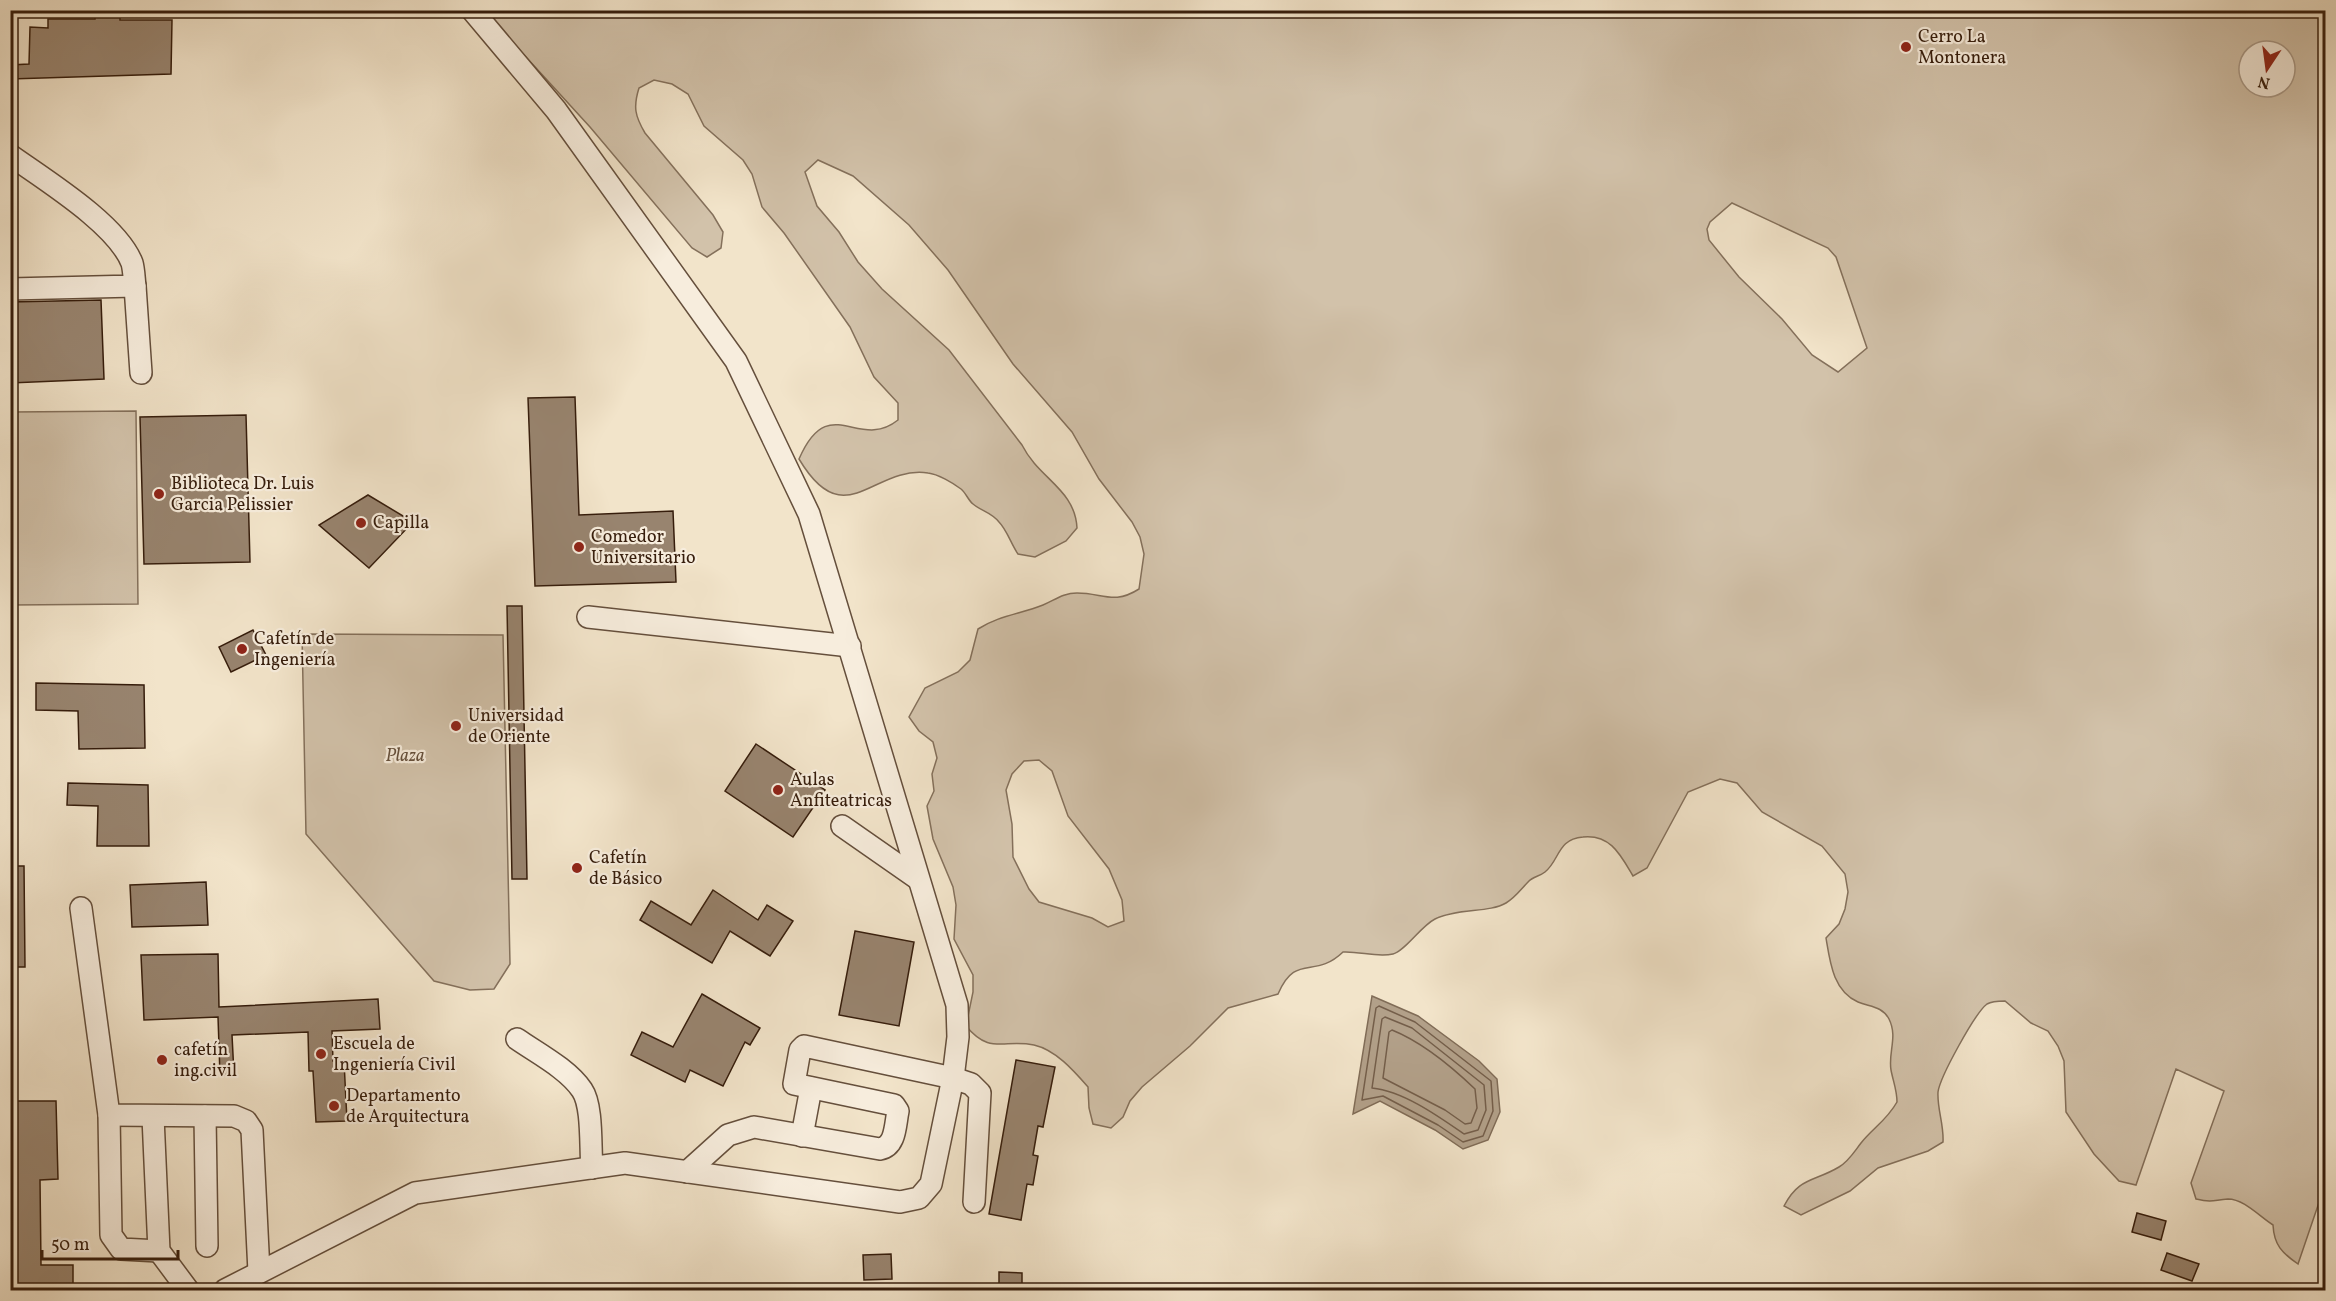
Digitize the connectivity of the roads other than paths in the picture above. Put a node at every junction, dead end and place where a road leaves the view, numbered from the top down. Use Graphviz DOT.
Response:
graph roads {
  1 [pos="472,10"];
  2 [pos="10,155"];
  3 [pos="135,286"];
  4 [pos="10,289"];
  5 [pos="141,374"];
  6 [pos="588,617"];
  7 [pos="850,646"];
  8 [pos="842,826"];
  9 [pos="918,879"];
  10 [pos="81,908"];
  11 [pos="517,1039"];
  12 [pos="953,1078"];
  13 [pos="811,1088"];
  14 [pos="108,1115"];
  15 [pos="205,1116"];
  16 [pos="153,1117"];
  17 [pos="802,1136"];
  18 [pos="592,1168"];
  19 [pos="687,1172"];
  20 [pos="974,1202"];
  21 [pos="207,1246"];
  22 [pos="159,1251"];
  23 [pos="259,1272"];
  24 [pos="188,1290"];
  25 [pos="225,1290"];
  1 -- 7 [label="street"];
  2 -- 3 [label="street"];
  3 -- 4 [label="street"];
  3 -- 5 [label="street"];
  6 -- 7 [label="street"];
  7 -- 9 [label="street"];
  8 -- 9 [label="street"];
  9 -- 12 [label="street"];
  10 -- 14 [label="street"];
  11 -- 18 [label="street"];
  12 -- 13 [label="street"];
  12 -- 19 [label="street"];
  12 -- 20 [label="street"];
  13 -- 17 [label="street"];
  13 -- 17 [label="street"];
  14 -- 16 [label="street"];
  14 -- 22 [label="street"];
  15 -- 16 [label="street"];
  15 -- 21 [label="street"];
  15 -- 23 [label="street"];
  16 -- 22 [label="street"];
  17 -- 19 [label="street"];
  18 -- 19 [label="street"];
  18 -- 23 [label="street"];
  22 -- 24 [label="street"];
  23 -- 25 [label="street"];
}
